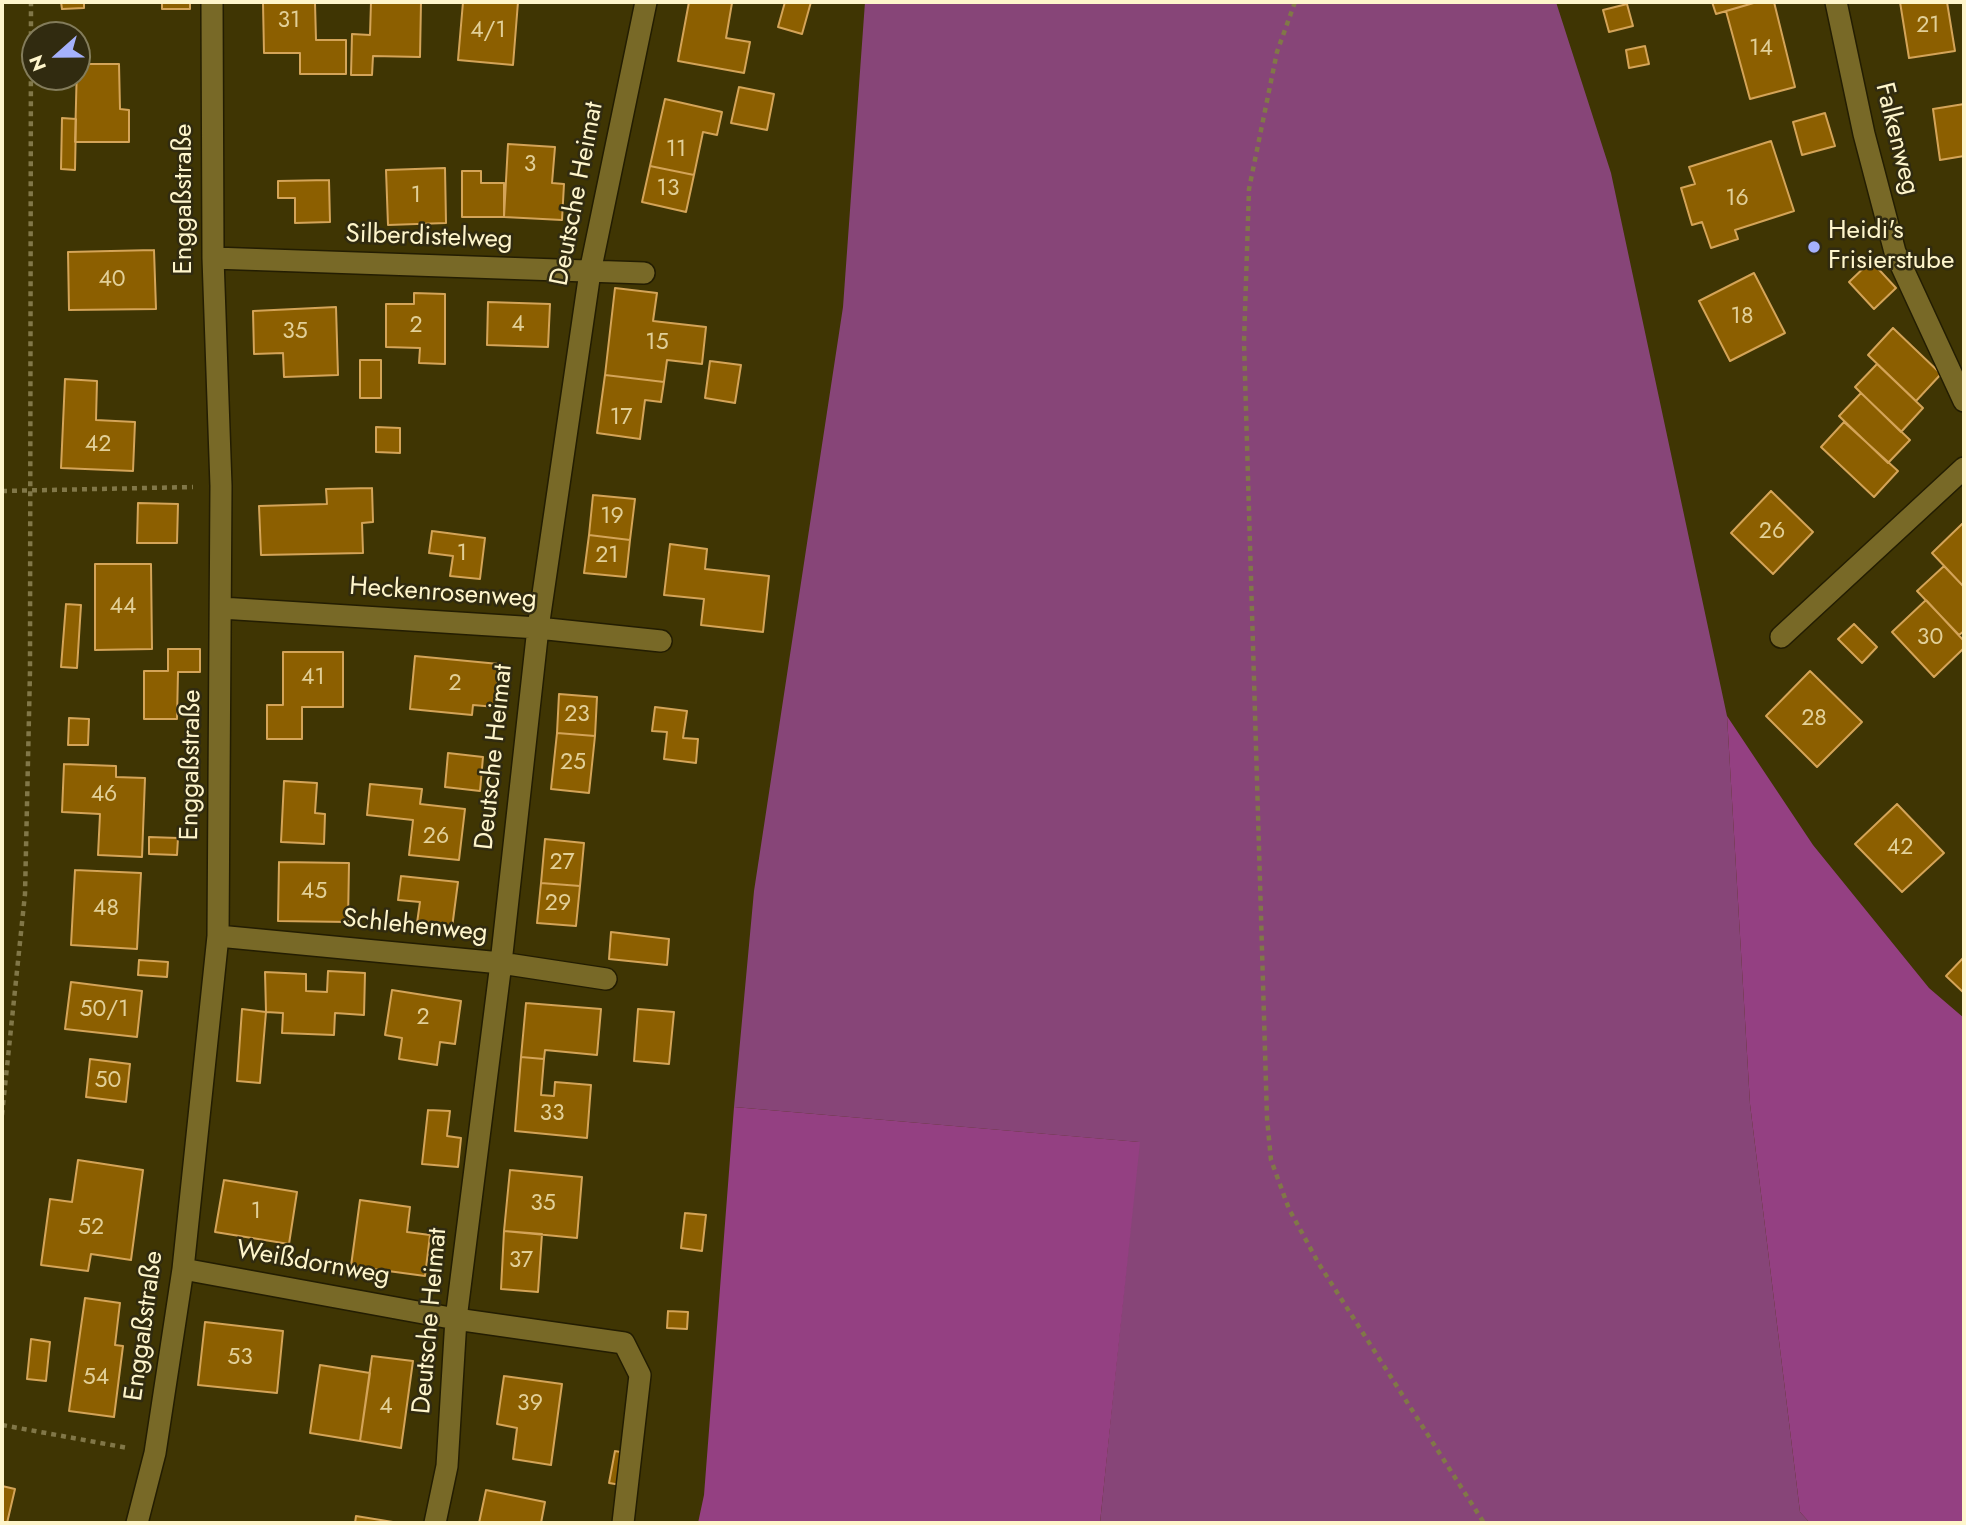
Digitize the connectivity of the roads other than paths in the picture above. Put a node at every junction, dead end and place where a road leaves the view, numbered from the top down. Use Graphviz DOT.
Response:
graph roads {
  1 [pos="212,2"];
  2 [pos="646,2"];
  3 [pos="1836,2"];
  4 [pos="213,258"];
  5 [pos="590,272"];
  6 [pos="644,273"];
  7 [pos="1964,401"];
  8 [pos="1964,468"];
  9 [pos="221,608"];
  10 [pos="538,628"];
  11 [pos="1781,637"];
  12 [pos="661,640"];
  13 [pos="218,936"];
  14 [pos="501,963"];
  15 [pos="606,979"];
  16 [pos="183,1269"];
  17 [pos="456,1319"];
  18 [pos="137,1523"];
  19 [pos="435,1523"];
  20 [pos="623,1523"];
  1 -- 4 [label="street, Enggaßstraße"];
  2 -- 5 [label="street, Deutsche Heimat"];
  3 -- 7 [label="street, Falkenweg"];
  4 -- 5 [label="street, Silberdistelweg"];
  4 -- 9 [label="street, Enggaßstraße"];
  5 -- 6 [label="street, Silberdistelweg"];
  5 -- 10 [label="street, Deutsche Heimat"];
  8 -- 11 [label="street"];
  9 -- 10 [label="street, Heckenrosenweg"];
  9 -- 13 [label="street, Enggaßstraße"];
  10 -- 12 [label="street, Heckenrosenweg"];
  10 -- 14 [label="street, Deutsche Heimat"];
  13 -- 14 [label="street, Schlehenweg"];
  13 -- 16 [label="street, Enggaßstraße"];
  14 -- 15 [label="street, Schlehenweg"];
  14 -- 17 [label="street, Deutsche Heimat"];
  16 -- 17 [label="street, Weißdornweg"];
  16 -- 18 [label="street, Enggaßstraße"];
  17 -- 19 [label="street, Deutsche Heimat"];
  17 -- 20 [label="street, Weißdornweg"];
}
